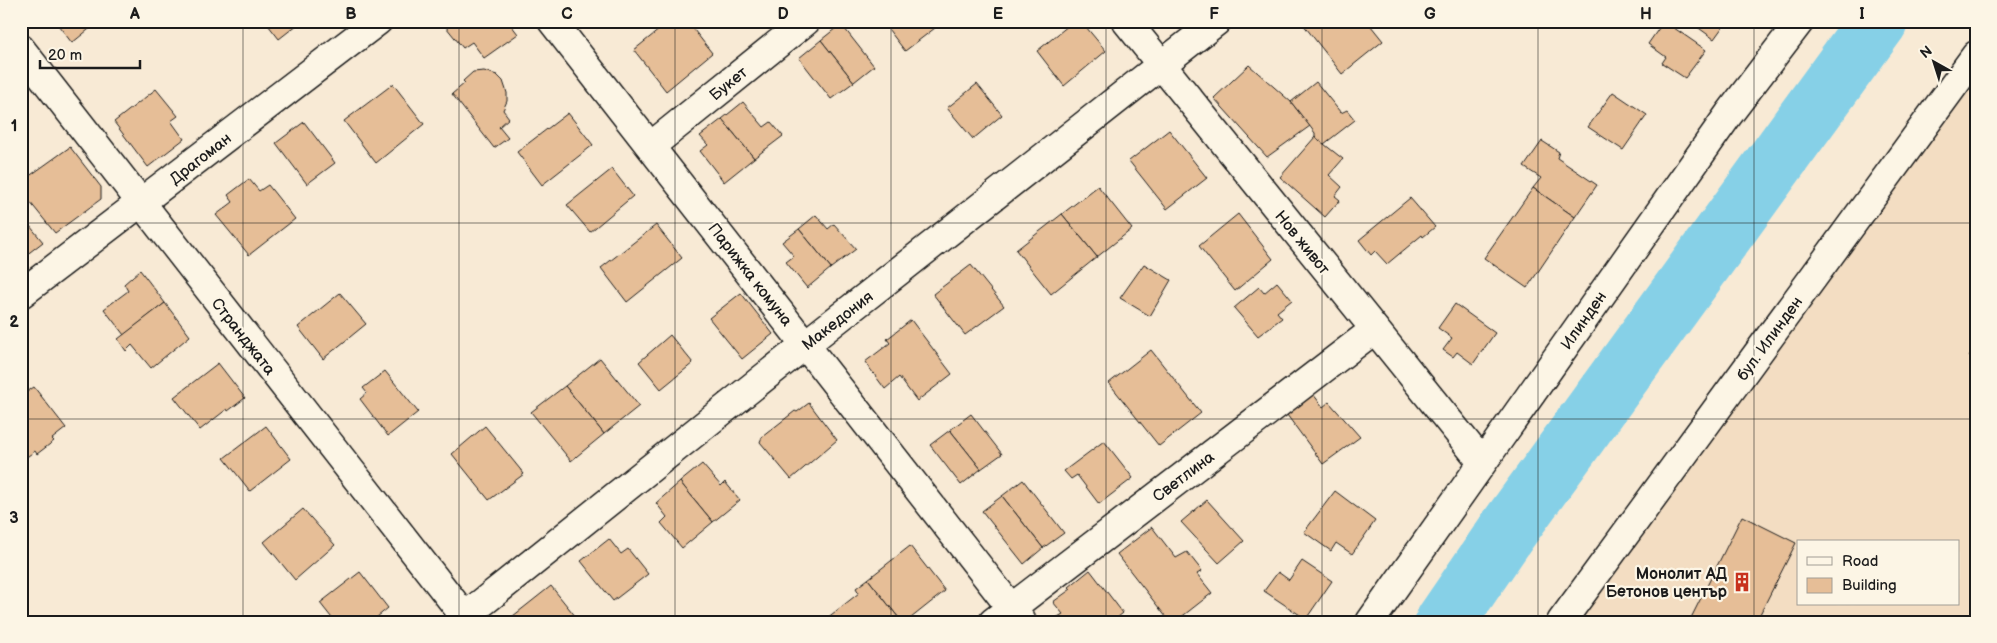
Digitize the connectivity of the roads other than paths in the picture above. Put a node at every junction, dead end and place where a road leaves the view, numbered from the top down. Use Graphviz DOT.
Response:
graph roads {
  1 [pos="378,21"];
  2 [pos="552,21"];
  3 [pos="806,21"];
  4 [pos="1126,21"];
  5 [pos="1217,21"];
  6 [pos="1800,21"];
  7 [pos="21,49"];
  8 [pos="1976,55"];
  9 [pos="1161,65"];
  10 [pos="651,146"];
  11 [pos="141,204"];
  12 [pos="21,294"];
  13 [pos="1374,330"];
  14 [pos="806,344"];
  15 [pos="1482,462"];
  16 [pos="1009,617"];
  17 [pos="464,620"];
  18 [pos="1370,622"];
  19 [pos="1561,622"];
  1 -- 11 [label="street, Драгоман"];
  2 -- 10 [label="street, Парижка комуна"];
  3 -- 10 [label="street, Букет"];
  4 -- 9 [label="street, Нов живот"];
  5 -- 9 [label="street, Македония"];
  6 -- 15 [label="street, Илинден"];
  7 -- 11 [label="street, Странджата"];
  8 -- 19 [label="street, бул. Илинден"];
  9 -- 13 [label="street, Нов живот"];
  9 -- 14 [label="street, Македония"];
  10 -- 14 [label="street, Парижка комуна"];
  11 -- 12 [label="street, Драгоман"];
  11 -- 17 [label="street, Странджата"];
  13 -- 15 [label="street, Нов живот"];
  13 -- 16 [label="street, Светлина"];
  14 -- 16 [label="street, Парижка комуна"];
  14 -- 17 [label="street, Македония"];
  15 -- 18 [label="street, Илинден"];
}
